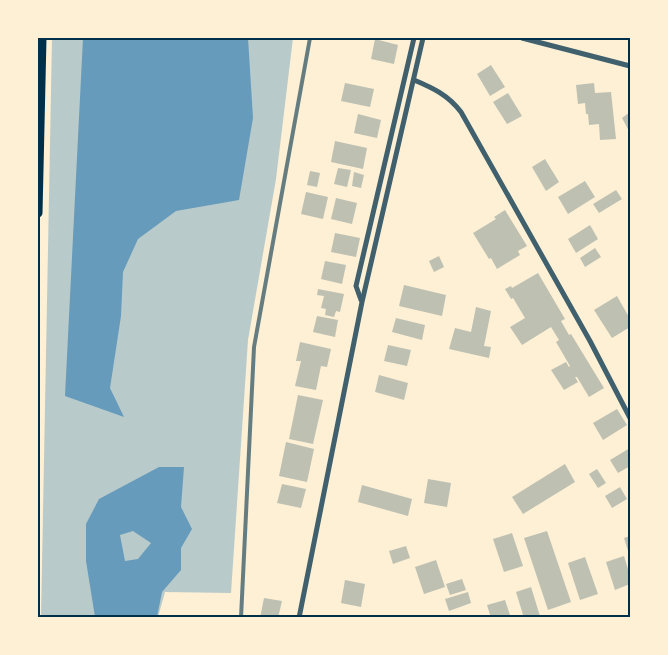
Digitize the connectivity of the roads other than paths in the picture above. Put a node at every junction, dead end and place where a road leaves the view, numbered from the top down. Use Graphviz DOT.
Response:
graph roads {
  1 [pos="42,38"];
  2 [pos="414,38"];
  3 [pos="423,38"];
  4 [pos="522,38"];
  5 [pos="630,66"];
  6 [pos="414,80"];
  7 [pos="38,213"];
  8 [pos="362,302"];
  9 [pos="630,418"];
  10 [pos="299,618"];
  1 -- 7 [label="main road"];
  2 -- 8 [label="street"];
  3 -- 6 [label="street"];
  4 -- 5 [label="street"];
  6 -- 8 [label="street"];
  6 -- 9 [label="street"];
  8 -- 10 [label="street"];
}
